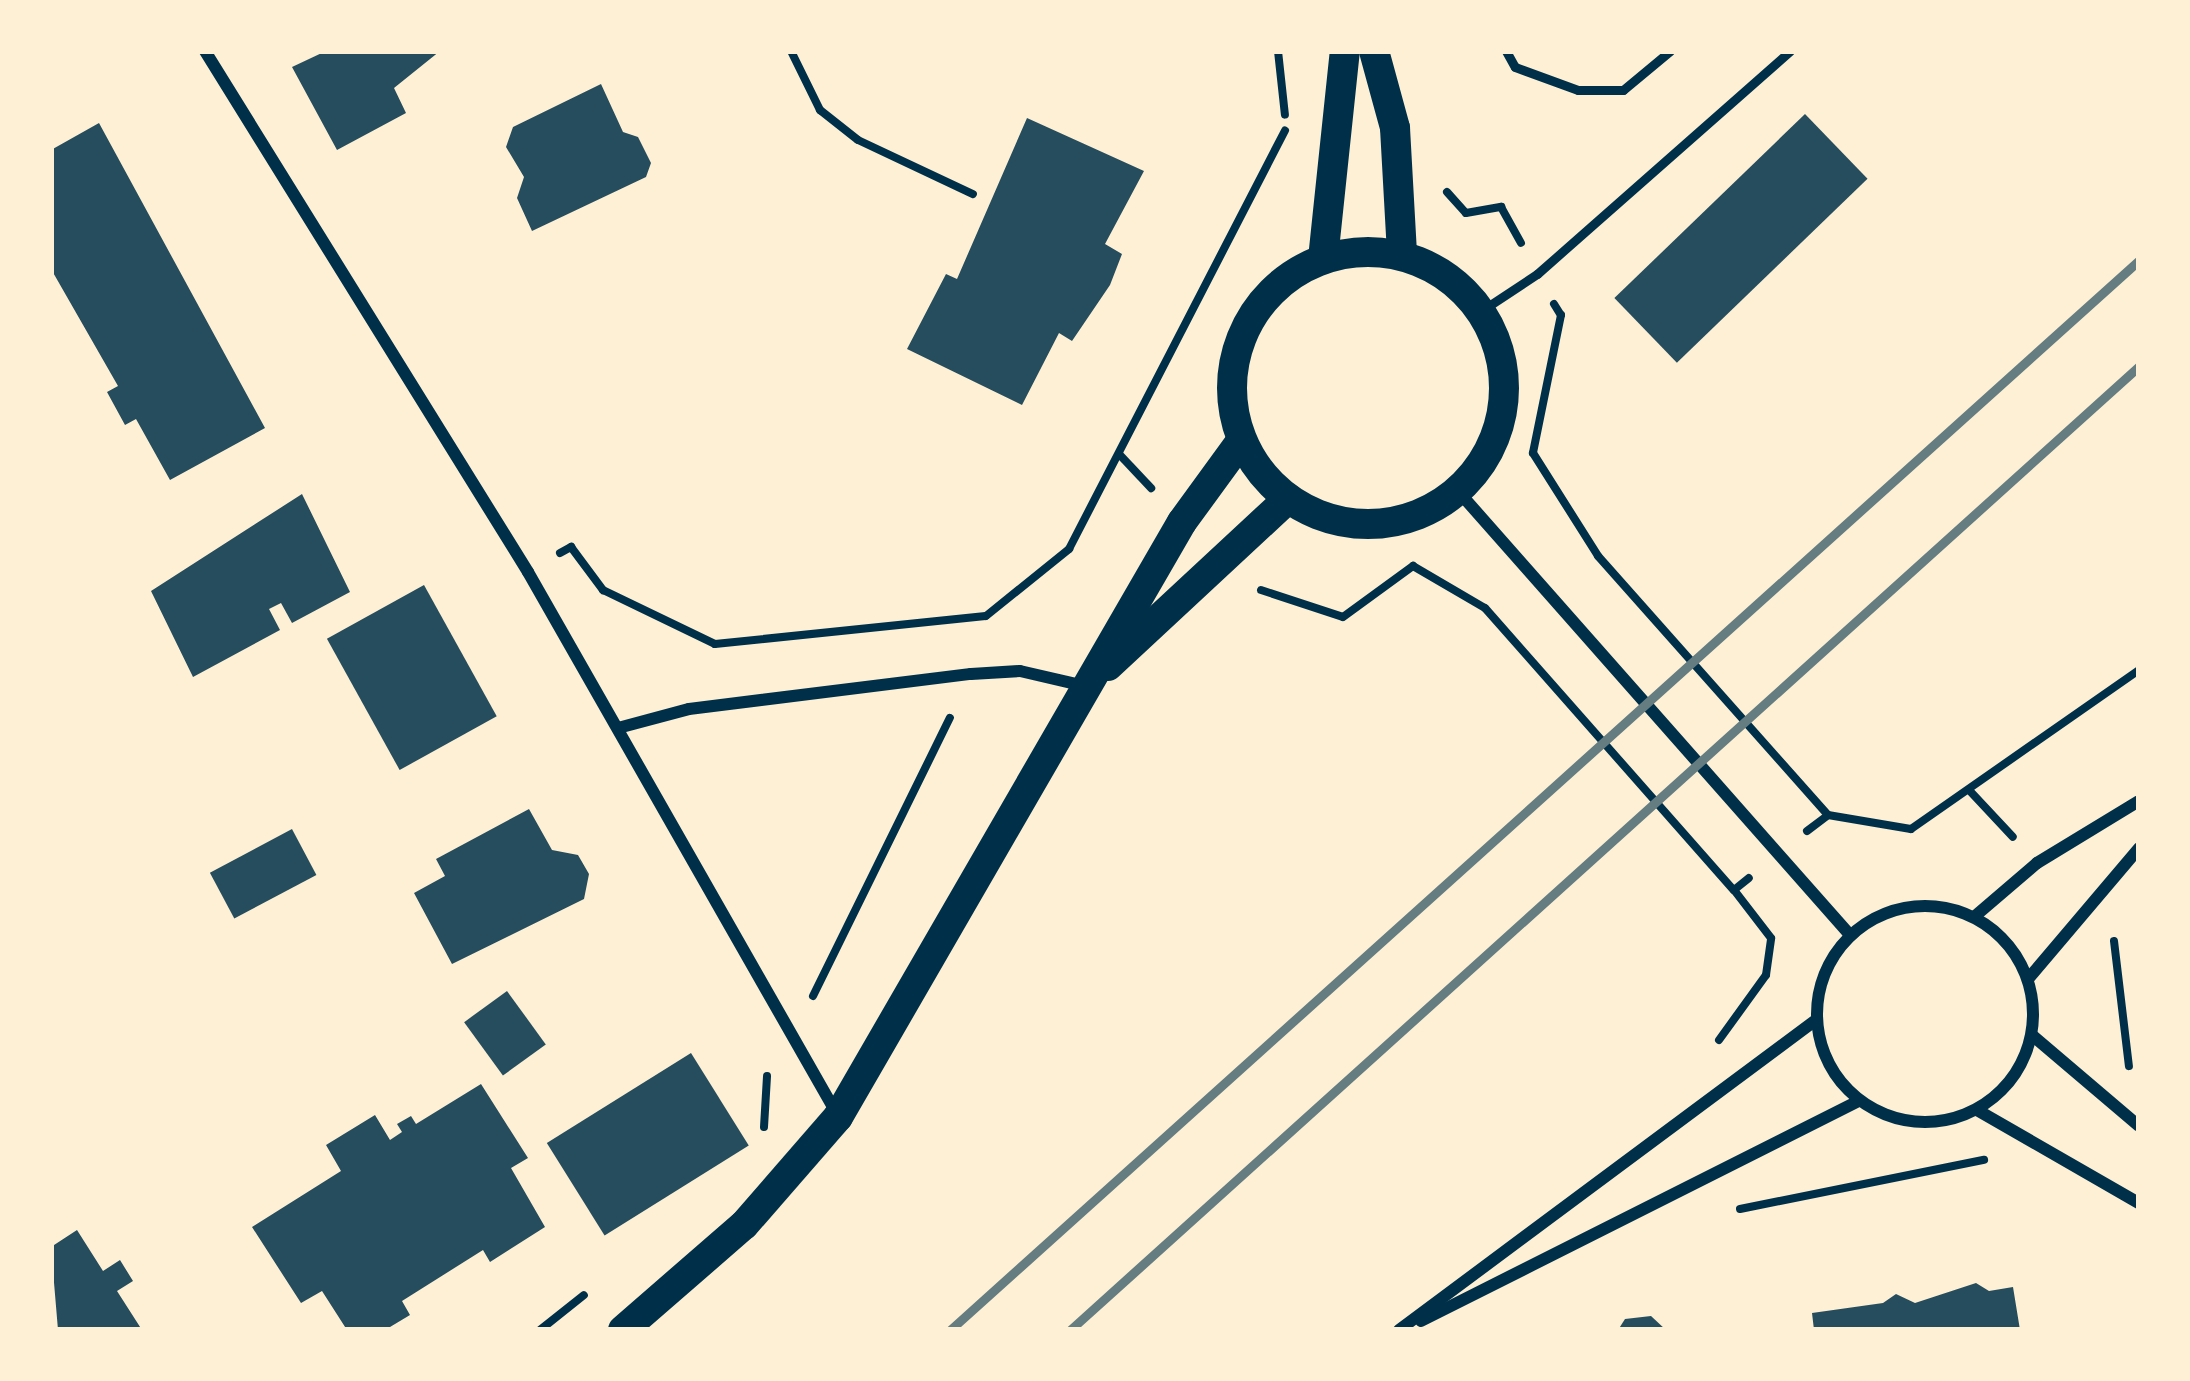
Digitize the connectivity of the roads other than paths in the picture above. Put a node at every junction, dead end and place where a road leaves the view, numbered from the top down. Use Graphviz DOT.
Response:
graph roads {
  1 [pos="205,51"];
  2 [pos="1346,51"];
  3 [pos="1374,51"];
  4 [pos="1506,51"];
  5 [pos="1670,51"];
  6 [pos="1790,51"];
  7 [pos="1402,255"];
  8 [pos="1323,259"];
  9 [pos="1481,310"];
  10 [pos="1241,441"];
  11 [pos="1458,491"];
  12 [pos="1288,500"];
  13 [pos="1085,686"];
  14 [pos="619,728"];
  15 [pos="2139,801"];
  16 [pos="2139,848"];
  17 [pos="1973,916"];
  18 [pos="1850,935"];
  19 [pos="2029,979"];
  20 [pos="1816,1019"];
  21 [pos="2032,1035"];
  22 [pos="1859,1101"];
  23 [pos="1977,1110"];
  24 [pos="838,1117"];
  25 [pos="2139,1126"];
  26 [pos="2139,1203"];
  27 [pos="623,1330"];
  28 [pos="1401,1330"];
  1 -- 14 [label="street"];
  2 -- 8 [label="main road"];
  3 -- 7 [label="main road"];
  4 -- 5 [label="lane"];
  6 -- 9 [label="lane"];
  7 -- 8 [label="main road"];
  7 -- 9 [label="main road"];
  8 -- 10 [label="main road"];
  9 -- 11 [label="main road"];
  10 -- 12 [label="main road"];
  10 -- 13 [label="main road"];
  11 -- 12 [label="main road"];
  11 -- 18 [label="street"];
  12 -- 13 [label="main road"];
  13 -- 14 [label="street"];
  13 -- 24 [label="main road"];
  14 -- 24 [label="street"];
  15 -- 17 [label="street"];
  16 -- 19 [label="street"];
  17 -- 18 [label="street"];
  17 -- 19 [label="street"];
  18 -- 20 [label="street"];
  19 -- 21 [label="street"];
  20 -- 22 [label="street"];
  20 -- 28 [label="street"];
  21 -- 23 [label="street"];
  21 -- 25 [label="street"];
  22 -- 23 [label="street"];
  22 -- 28 [label="street"];
  23 -- 26 [label="street"];
  24 -- 27 [label="main road"];
}
